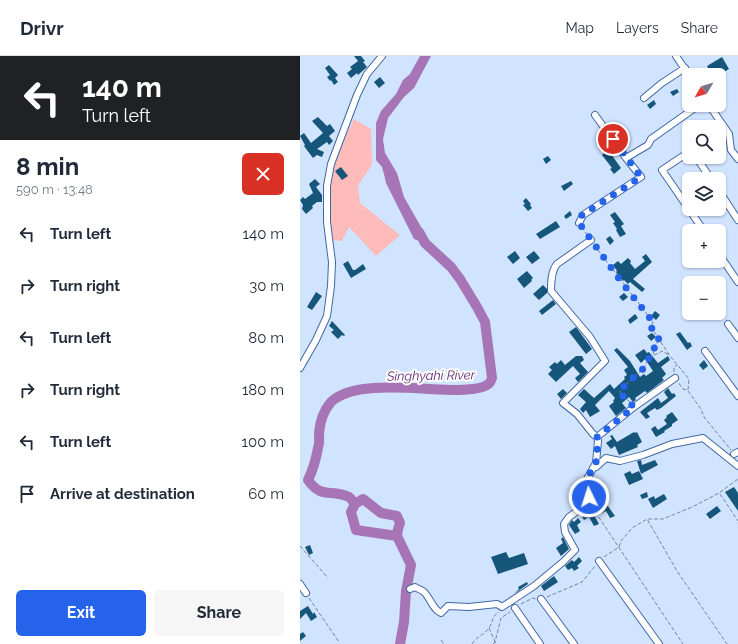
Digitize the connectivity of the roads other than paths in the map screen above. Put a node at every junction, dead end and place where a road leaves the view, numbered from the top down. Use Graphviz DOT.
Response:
graph roads {
  1 [pos="382,56"];
  2 [pos="676,56"];
  3 [pos="685,68"];
  4 [pos="682,70"];
  5 [pos="644,98"];
  6 [pos="689,112"];
  7 [pos="595,115"];
  8 [pos="726,131"];
  9 [pos="682,157"];
  10 [pos="626,158"];
  11 [pos="738,159"];
  12 [pos="726,202"];
  13 [pos="738,220"];
  14 [pos="579,223"];
  15 [pos="699,224"];
  16 [pos="590,240"];
  17 [pos="726,264"];
  18 [pos="738,282"];
  19 [pos="728,324"];
  20 [pos="738,338"];
  21 [pos="705,351"];
  22 [pos="300,368"];
  23 [pos="675,378"];
  24 [pos="738,396"];
  25 [pos="597,437"];
  26 [pos="738,466"];
  27 [pos="594,468"];
  28 [pos="599,560"];
  29 [pos="300,584"];
  30 [pos="410,589"];
  31 [pos="306,593"];
  32 [pos="541,599"];
  33 [pos="515,608"];
  34 [pos="540,644"];
  35 [pos="574,644"];
  36 [pos="659,644"];
  1 -- 22 [label="street"];
  2 -- 3 [label="street"];
  4 -- 5 [label="street"];
  6 -- 10 [label="street"];
  7 -- 10 [label="street"];
  8 -- 11 [label="street"];
  9 -- 15 [label="street"];
  10 -- 14 [label="street"];
  12 -- 13 [label="street"];
  16 -- 25 [label="street"];
  17 -- 18 [label="street"];
  19 -- 20 [label="street"];
  21 -- 24 [label="street"];
  23 -- 25 [label="street"];
  25 -- 27 [label="street"];
  26 -- 27 [label="street"];
  27 -- 30 [label="street"];
  28 -- 36 [label="street"];
  29 -- 31 [label="street"];
  32 -- 35 [label="street"];
  33 -- 34 [label="street"];
}
